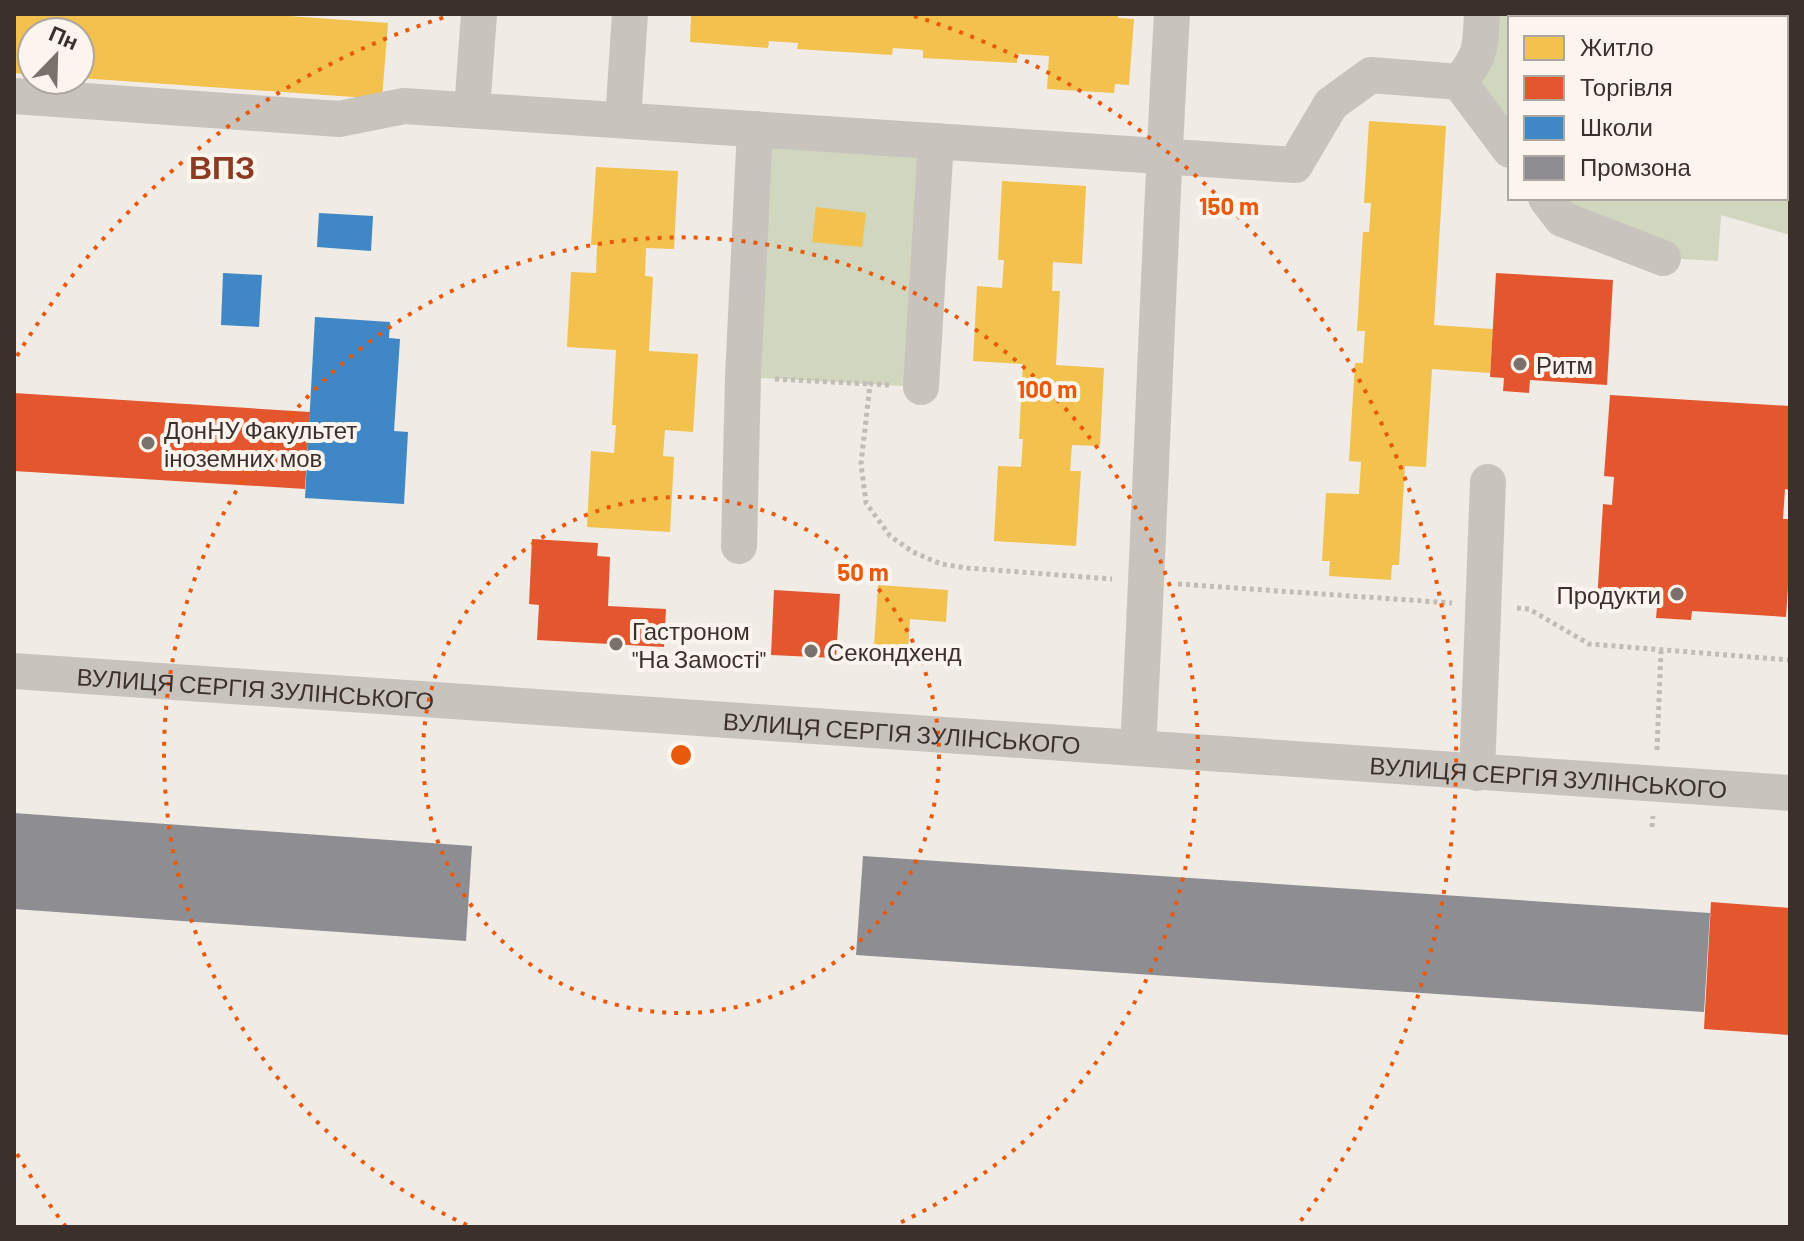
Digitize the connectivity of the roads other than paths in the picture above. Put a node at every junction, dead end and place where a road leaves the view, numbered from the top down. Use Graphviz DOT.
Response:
graph roads {
  1 [pos="479,14"];
  2 [pos="630,14"];
  3 [pos="1172,14"];
  4 [pos="1482,14"];
  5 [pos="1459,82"];
  6 [pos="14,96"];
  7 [pos="472,110"];
  8 [pos="623,120"];
  9 [pos="755,129"];
  10 [pos="936,141"];
  11 [pos="1508,147"];
  12 [pos="1164,157"];
  13 [pos="1548,200"];
  14 [pos="1663,258"];
  15 [pos="921,387"];
  16 [pos="1488,482"];
  17 [pos="739,546"];
  18 [pos="14,671"];
  19 [pos="1138,748"];
  20 [pos="1477,773"];
  21 [pos="1790,793"];
  1 -- 7 [label="street"];
  2 -- 8 [label="street"];
  3 -- 12 [label="street"];
  4 -- 5 [label="street"];
  5 -- 11 [label="street"];
  5 -- 12 [label="street"];
  6 -- 7 [label="street"];
  7 -- 8 [label="street"];
  8 -- 9 [label="street"];
  9 -- 10 [label="street"];
  9 -- 17 [label="street"];
  10 -- 12 [label="street"];
  10 -- 15 [label="street"];
  12 -- 19 [label="street"];
  13 -- 14 [label="street"];
  16 -- 20 [label="street"];
  18 -- 19 [label="street, ВУЛИЦЯ СЕРГІЯ ЗУЛІНСЬКОГО"];
  19 -- 20 [label="street, ВУЛИЦЯ СЕРГІЯ ЗУЛІНСЬКОГО"];
  20 -- 21 [label="street, ВУЛИЦЯ СЕРГІЯ ЗУЛІНСЬКОГО"];
}
